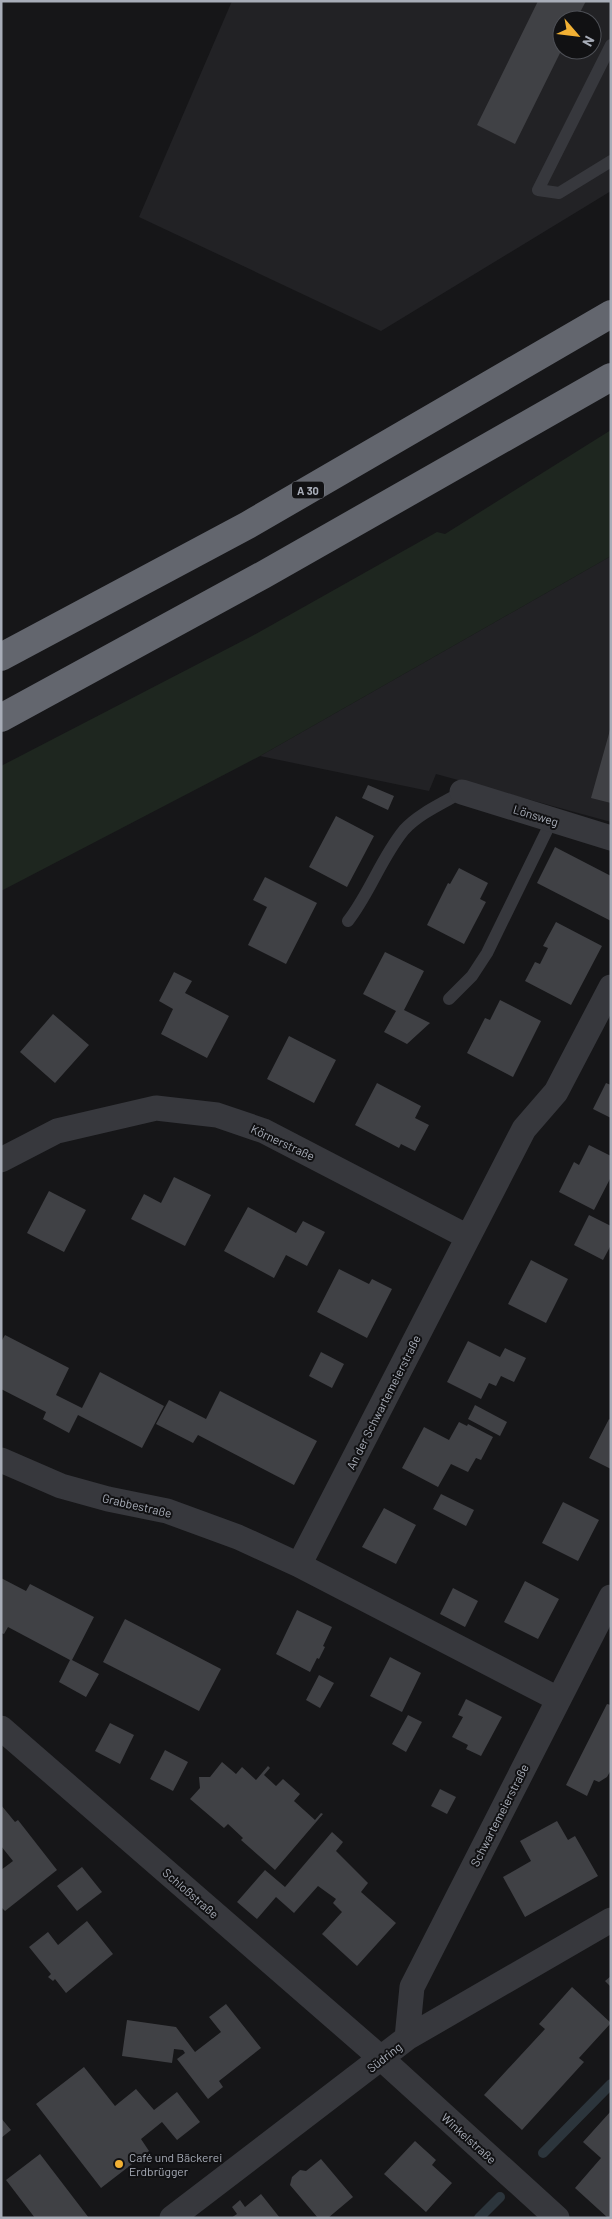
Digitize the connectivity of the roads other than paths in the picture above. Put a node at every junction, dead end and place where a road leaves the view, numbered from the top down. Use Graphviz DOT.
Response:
graph roads {
  1 [pos="611,45"];
  2 [pos="611,161"];
  3 [pos="611,314"];
  4 [pos="611,377"];
  5 [pos="1,657"];
  6 [pos="1,718"];
  7 [pos="462,792"];
  8 [pos="552,820"];
  9 [pos="611,838"];
  10 [pos="348,921"];
  11 [pos="611,987"];
  12 [pos="449,999"];
  13 [pos="1,1160"];
  14 [pos="468,1237"];
  15 [pos="1,1460"];
  16 [pos="300,1565"];
  17 [pos="611,1597"];
  18 [pos="558,1699"];
  19 [pos="1,1728"];
  20 [pos="611,1920"];
  21 [pos="407,2038"];
  22 [pos="382,2059"];
  23 [pos="172,2218"];
  24 [pos="557,2218"];
  1 -- 2 [label="lane"];
  3 -- 5 [label="highway, A 30"];
  4 -- 6 [label="highway"];
  7 -- 8 [label="street, Lönsweg"];
  7 -- 10 [label="lane"];
  8 -- 9 [label="street, Lönsweg"];
  8 -- 12 [label="lane"];
  11 -- 14 [label="street, An der Schwartemeierstraße"];
  13 -- 14 [label="street, Körnerstraße"];
  14 -- 16 [label="street, An der Schwartemeierstraße"];
  15 -- 16 [label="street, Grabbestraße"];
  16 -- 18 [label="street"];
  17 -- 18 [label="street, Schwartemeierstraße"];
  18 -- 21 [label="street, Schwartemeierstraße"];
  19 -- 22 [label="street, Schloßstraße"];
  20 -- 21 [label="street, Südring"];
  21 -- 22 [label="street, Südring"];
  22 -- 23 [label="street, Südring"];
  22 -- 24 [label="street, Winkelstraße"];
}
